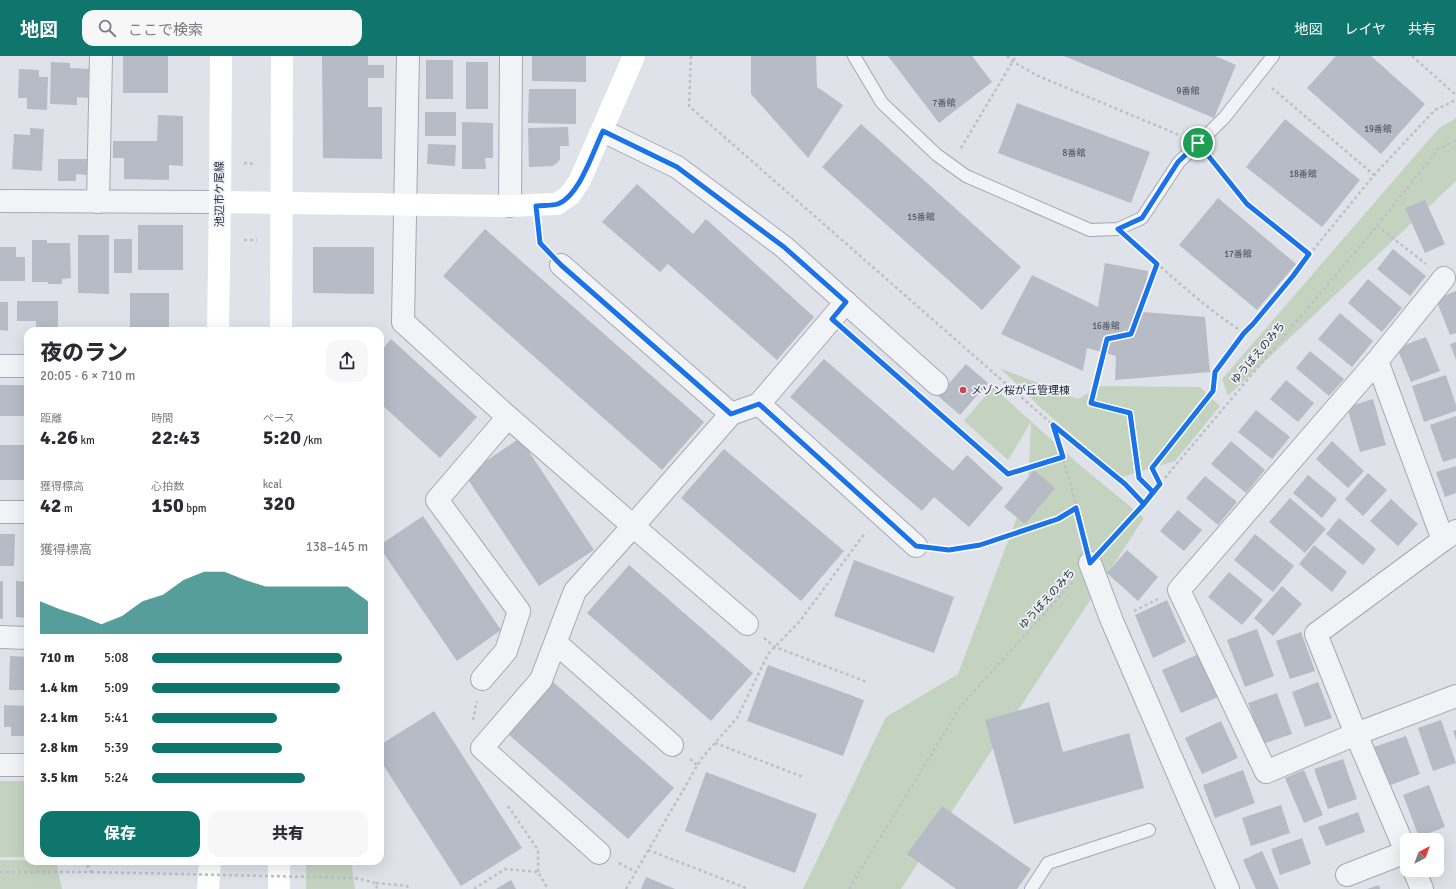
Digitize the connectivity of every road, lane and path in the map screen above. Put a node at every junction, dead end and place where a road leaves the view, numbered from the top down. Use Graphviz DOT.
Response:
graph roads {
  1 [pos="101,56"];
  2 [pos="221,56"];
  3 [pos="282,56"];
  4 [pos="408,56"];
  5 [pos="511,56"];
  6 [pos="634,56"];
  7 [pos="691,56"];
  8 [pos="854,56"];
  9 [pos="1007,56"];
  10 [pos="1016,56"];
  11 [pos="1273,56"];
  12 [pos="1412,56"];
  13 [pos="1012,61"];
  14 [pos="1258,75"];
  15 [pos="1456,95"];
  16 [pos="1456,100"];
  17 [pos="603,131"];
  18 [pos="1456,140"];
  19 [pos="1198,143"];
  20 [pos="951,165"];
  21 [pos="1374,175"];
  22 [pos="0,201"];
  23 [pos="98,202"];
  24 [pos="220,202"];
  25 [pos="282,202"];
  26 [pos="405,204"];
  27 [pos="510,206"];
  28 [pos="536,206"];
  29 [pos="1377,226"];
  30 [pos="1118,229"];
  31 [pos="244,240"];
  32 [pos="259,240"];
  33 [pos="1309,254"];
  34 [pos="1157,264"];
  35 [pos="561,265"];
  36 [pos="1444,278"];
  37 [pos="846,302"];
  38 [pos="218,327"];
  39 [pos="281,327"];
  40 [pos="1244,333"];
  41 [pos="1377,361"];
  42 [pos="0,366"];
  43 [pos="24,366"];
  44 [pos="937,384"];
  45 [pos="759,404"];
  46 [pos="932,406"];
  47 [pos="731,414"];
  48 [pos="508,417"];
  49 [pos="1053,425"];
  50 [pos="1063,457"];
  51 [pos="1160,484"];
  52 [pos="1153,492"];
  53 [pos="1144,504"];
  54 [pos="1076,508"];
  55 [pos="0,512"];
  56 [pos="24,512"];
  57 [pos="879,513"];
  58 [pos="633,526"];
  59 [pos="1449,535"];
  60 [pos="916,546"];
  61 [pos="1090,563"];
  62 [pos="1178,590"];
  63 [pos="1112,621"];
  64 [pos="747,624"];
  65 [pos="0,638"];
  66 [pos="24,638"];
  67 [pos="556,643"];
  68 [pos="775,647"];
  69 [pos="482,679"];
  70 [pos="867,682"];
  71 [pos="1456,696"];
  72 [pos="1356,734"];
  73 [pos="714,743"];
  74 [pos="672,745"];
  75 [pos="0,765"];
  76 [pos="24,765"];
  77 [pos="803,777"];
  78 [pos="1149,830"];
  79 [pos="1400,838"];
  80 [pos="648,850"];
  81 [pos="599,853"];
  82 [pos="1400,861"];
  83 [pos="88,865"];
  84 [pos="210,865"];
  85 [pos="279,865"];
  86 [pos="0,872"];
  87 [pos="91,872"];
  88 [pos="1347,875"];
  89 [pos="1417,877"];
  90 [pos="376,883"];
  91 [pos="746,888"];
  92 [pos="208,889"];
  93 [pos="279,889"];
  94 [pos="377,889"];
  95 [pos="410,889"];
  96 [pos="474,889"];
  97 [pos="548,889"];
  98 [pos="626,889"];
  99 [pos="849,889"];
  100 [pos="1031,889"];
  101 [pos="1228,889"];
  102 [pos="1422,889"];
  1 -- 23 [label="street"];
  2 -- 24 [label="street, 池辺市ケ尾線"];
  3 -- 25 [label="street"];
  4 -- 26 [label="street"];
  5 -- 27 [label="street"];
  6 -- 17 [label="street"];
  7 -- 49 [label="path"];
  8 -- 20 [label="lane"];
  9 -- 13 [label="path"];
  10 -- 13 [label="path"];
  11 -- 14 [label="lane"];
  12 -- 15 [label="path"];
  13 -- 19 [label="path"];
  13 -- 20 [label="path"];
  14 -- 19 [label="lane"];
  14 -- 21 [label="path"];
  16 -- 21 [label="path"];
  17 -- 28 [label="street"];
  17 -- 37 [label="street"];
  18 -- 29 [label="path, ゆうばえのみち"];
  19 -- 30 [label="lane"];
  19 -- 33 [label="path"];
  20 -- 30 [label="lane"];
  21 -- 33 [label="path"];
  22 -- 23 [label="street"];
  23 -- 24 [label="street"];
  24 -- 25 [label="street"];
  24 -- 38 [label="street, 池辺市ケ尾線"];
  25 -- 26 [label="street"];
  25 -- 39 [label="street"];
  26 -- 27 [label="street"];
  26 -- 48 [label="street"];
  27 -- 28 [label="street"];
  28 -- 35 [label="path"];
  29 -- 36 [label="path"];
  29 -- 51 [label="path, ゆうばえのみち"];
  30 -- 34 [label="path"];
  31 -- 32 [label="path"];
  33 -- 40 [label="path"];
  34 -- 40 [label="path"];
  34 -- 52 [label="path"];
  35 -- 47 [label="street"];
  36 -- 41 [label="street"];
  37 -- 44 [label="street"];
  37 -- 45 [label="street"];
  40 -- 51 [label="path"];
  41 -- 59 [label="street"];
  41 -- 62 [label="street"];
  42 -- 43 [label="street"];
  45 -- 47 [label="street"];
  45 -- 57 [label="street"];
  46 -- 50 [label="path"];
  47 -- 58 [label="street"];
  48 -- 58 [label="street"];
  48 -- 69 [label="street"];
  49 -- 50 [label="path"];
  49 -- 53 [label="path"];
  50 -- 54 [label="path"];
  51 -- 52 [label="path, ゆうばえのみち"];
  52 -- 53 [label="path, ゆうばえのみち"];
  53 -- 61 [label="path, ゆうばえのみち"];
  54 -- 60 [label="path"];
  54 -- 61 [label="path"];
  55 -- 56 [label="street"];
  57 -- 60 [label="street"];
  57 -- 68 [label="path"];
  58 -- 64 [label="street"];
  58 -- 67 [label="street"];
  59 -- 72 [label="street"];
  61 -- 63 [label="street"];
  61 -- 99 [label="path, ゆうばえのみち"];
  62 -- 63 [label="path"];
  62 -- 72 [label="street"];
  63 -- 101 [label="street"];
  65 -- 66 [label="street"];
  67 -- 74 [label="street"];
  67 -- 81 [label="street"];
  68 -- 70 [label="path"];
  68 -- 73 [label="path"];
  71 -- 72 [label="street"];
  72 -- 79 [label="street"];
  73 -- 77 [label="path"];
  73 -- 80 [label="path"];
  75 -- 76 [label="street"];
  78 -- 100 [label="lane"];
  80 -- 91 [label="path"];
  80 -- 98 [label="path"];
  82 -- 88 [label="street"];
  83 -- 87 [label="path"];
  84 -- 92 [label="street"];
  85 -- 93 [label="street"];
  86 -- 87 [label="path"];
  87 -- 90 [label="path, bridge"];
  89 -- 102 [label="street"];
  90 -- 94 [label="path"];
  90 -- 95 [label="path"];
  96 -- 97 [label="path"];
}
